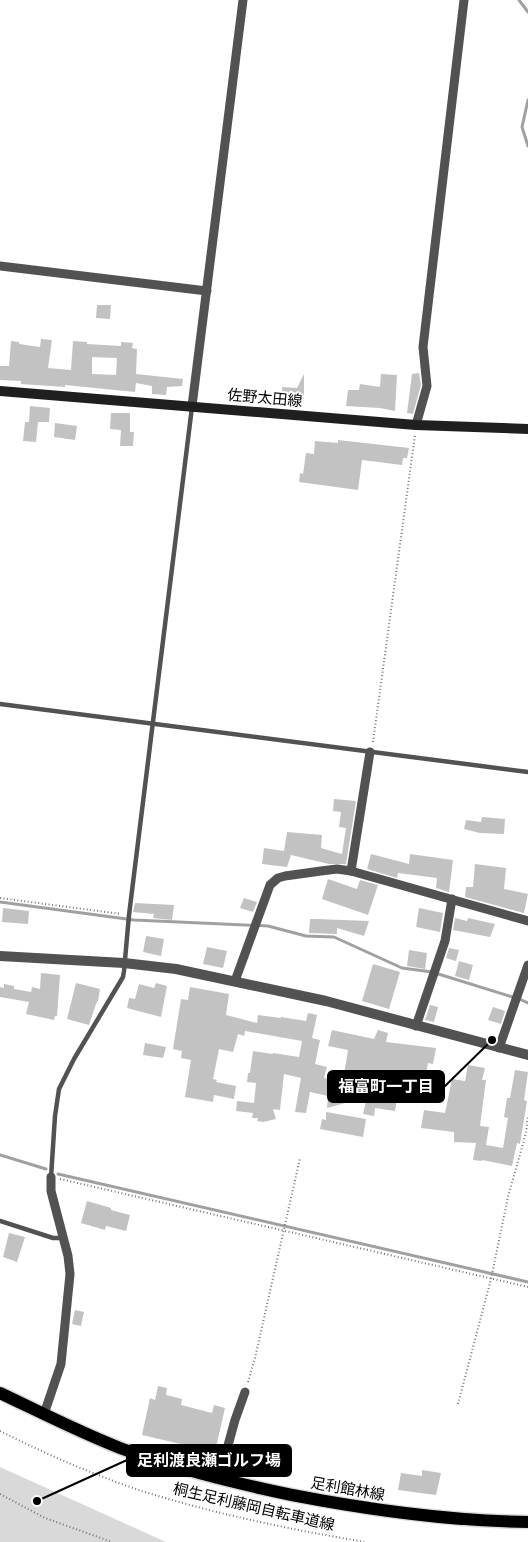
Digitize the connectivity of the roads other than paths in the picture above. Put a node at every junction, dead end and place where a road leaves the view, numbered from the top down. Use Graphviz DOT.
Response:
graph roads {
  1 [pos="243,0"];
  2 [pos="464,0"];
  3 [pos="0,266"];
  4 [pos="207,291"];
  5 [pos="0,391"];
  6 [pos="192,406"];
  7 [pos="416,425"];
  8 [pos="528,429"];
  9 [pos="0,704"];
  10 [pos="153,725"];
  11 [pos="371,752"];
  12 [pos="528,772"];
  13 [pos="351,871"];
  14 [pos="452,899"];
  15 [pos="528,921"];
  16 [pos="0,956"];
  17 [pos="124,963"];
  18 [pos="528,965"];
  19 [pos="235,981"];
  20 [pos="416,1026"];
  21 [pos="499,1048"];
  22 [pos="528,1055"];
  23 [pos="51,1177"];
  24 [pos="0,1221"];
  25 [pos="63,1238"];
  26 [pos="245,1392"];
  27 [pos="0,1393"];
  28 [pos="44,1414"];
  29 [pos="219,1478"];
  30 [pos="528,1522"];
  1 -- 4 [label="street"];
  2 -- 7 [label="street"];
  3 -- 4 [label="street"];
  4 -- 6 [label="street"];
  5 -- 6 [label="main road, 佐野太田線"];
  6 -- 7 [label="main road, 佐野太田線"];
  6 -- 10 [label="lane"];
  7 -- 8 [label="main road, 佐野太田線"];
  9 -- 10 [label="lane"];
  10 -- 11 [label="lane"];
  10 -- 17 [label="lane"];
  11 -- 12 [label="lane"];
  11 -- 13 [label="street"];
  13 -- 14 [label="street"];
  13 -- 19 [label="street"];
  14 -- 15 [label="street"];
  14 -- 20 [label="street"];
  16 -- 17 [label="street"];
  17 -- 19 [label="street"];
  17 -- 23 [label="lane"];
  18 -- 21 [label="street"];
  19 -- 20 [label="street"];
  20 -- 21 [label="street"];
  21 -- 22 [label="street"];
  23 -- 25 [label="street"];
  24 -- 25 [label="lane"];
  25 -- 28 [label="street"];
  26 -- 29 [label="street"];
  27 -- 28 [label="main road, 足利館林線"];
  28 -- 29 [label="main road, 足利館林線"];
  29 -- 30 [label="main road, 足利館林線"];
}
